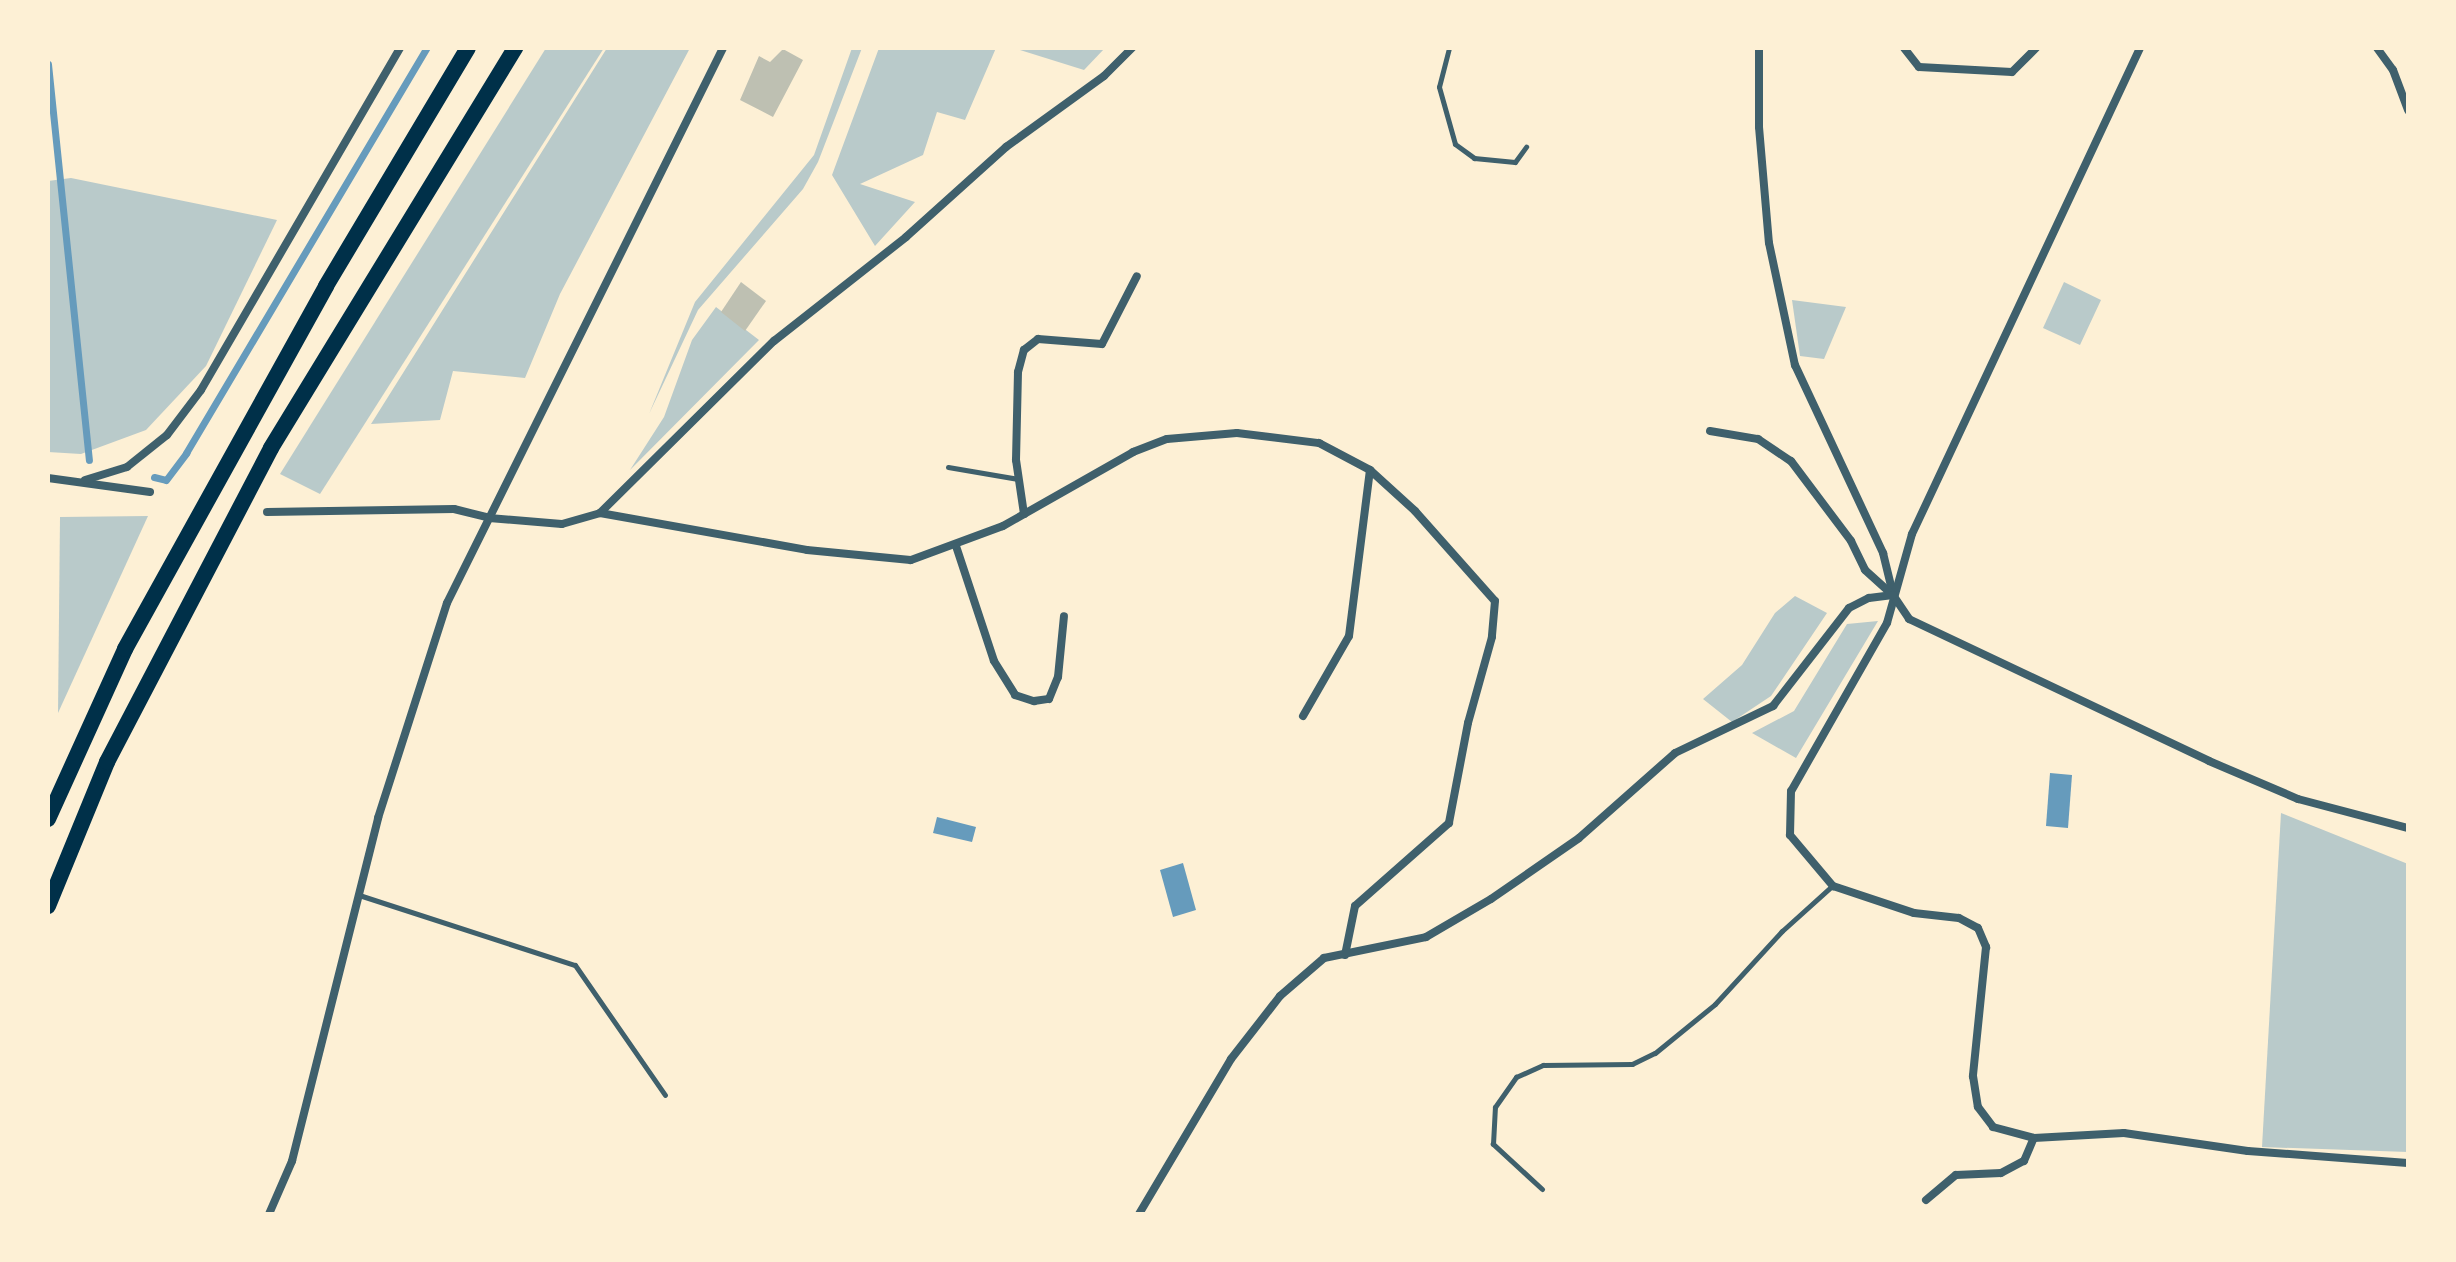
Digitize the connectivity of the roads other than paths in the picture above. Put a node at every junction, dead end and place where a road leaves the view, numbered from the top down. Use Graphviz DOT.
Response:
graph roads {
  1 [pos="400,48"];
  2 [pos="468,48"];
  3 [pos="515,48"];
  4 [pos="723,48"];
  5 [pos="1132,48"];
  6 [pos="1449,48"];
  7 [pos="1759,48"];
  8 [pos="1904,48"];
  9 [pos="2036,48"];
  10 [pos="2140,48"];
  11 [pos="2377,48"];
  12 [pos="2408,110"];
  13 [pos="1526,147"];
  14 [pos="1137,276"];
  15 [pos="1710,431"];
  16 [pos="948,467"];
  17 [pos="1370,470"];
  18 [pos="48,478"];
  19 [pos="1019,479"];
  20 [pos="85,480"];
  21 [pos="150,492"];
  22 [pos="267,512"];
  23 [pos="600,513"];
  24 [pos="1024,514"];
  25 [pos="489,518"];
  26 [pos="956,546"];
  27 [pos="1893,595"];
  28 [pos="1064,616"];
  29 [pos="1303,716"];
  30 [pos="48,819"];
  31 [pos="2408,828"];
  32 [pos="1833,886"];
  33 [pos="358,895"];
  34 [pos="48,906"];
  35 [pos="1345,955"];
  36 [pos="665,1095"];
  37 [pos="2034,1138"];
  38 [pos="2408,1163"];
  39 [pos="1542,1189"];
  40 [pos="1926,1200"];
  41 [pos="269,1214"];
  42 [pos="1139,1214"];
  1 -- 20 [label="street"];
  2 -- 30 [label="main road"];
  3 -- 34 [label="main road"];
  4 -- 25 [label="street"];
  5 -- 23 [label="street"];
  6 -- 13 [label="lane"];
  7 -- 27 [label="street"];
  8 -- 9 [label="street"];
  10 -- 27 [label="street"];
  11 -- 12 [label="street"];
  14 -- 19 [label="street"];
  15 -- 27 [label="street"];
  16 -- 19 [label="lane"];
  17 -- 24 [label="street"];
  17 -- 29 [label="street"];
  17 -- 35 [label="street"];
  18 -- 20 [label="street"];
  19 -- 24 [label="street"];
  20 -- 21 [label="street"];
  22 -- 25 [label="street"];
  23 -- 25 [label="street"];
  23 -- 26 [label="street"];
  24 -- 26 [label="street"];
  25 -- 33 [label="street"];
  26 -- 28 [label="street"];
  27 -- 31 [label="street"];
  27 -- 32 [label="street"];
  27 -- 35 [label="street"];
  32 -- 37 [label="street"];
  32 -- 39 [label="lane"];
  33 -- 36 [label="lane"];
  33 -- 41 [label="street"];
  35 -- 42 [label="street"];
  37 -- 38 [label="street"];
  37 -- 40 [label="street"];
}
